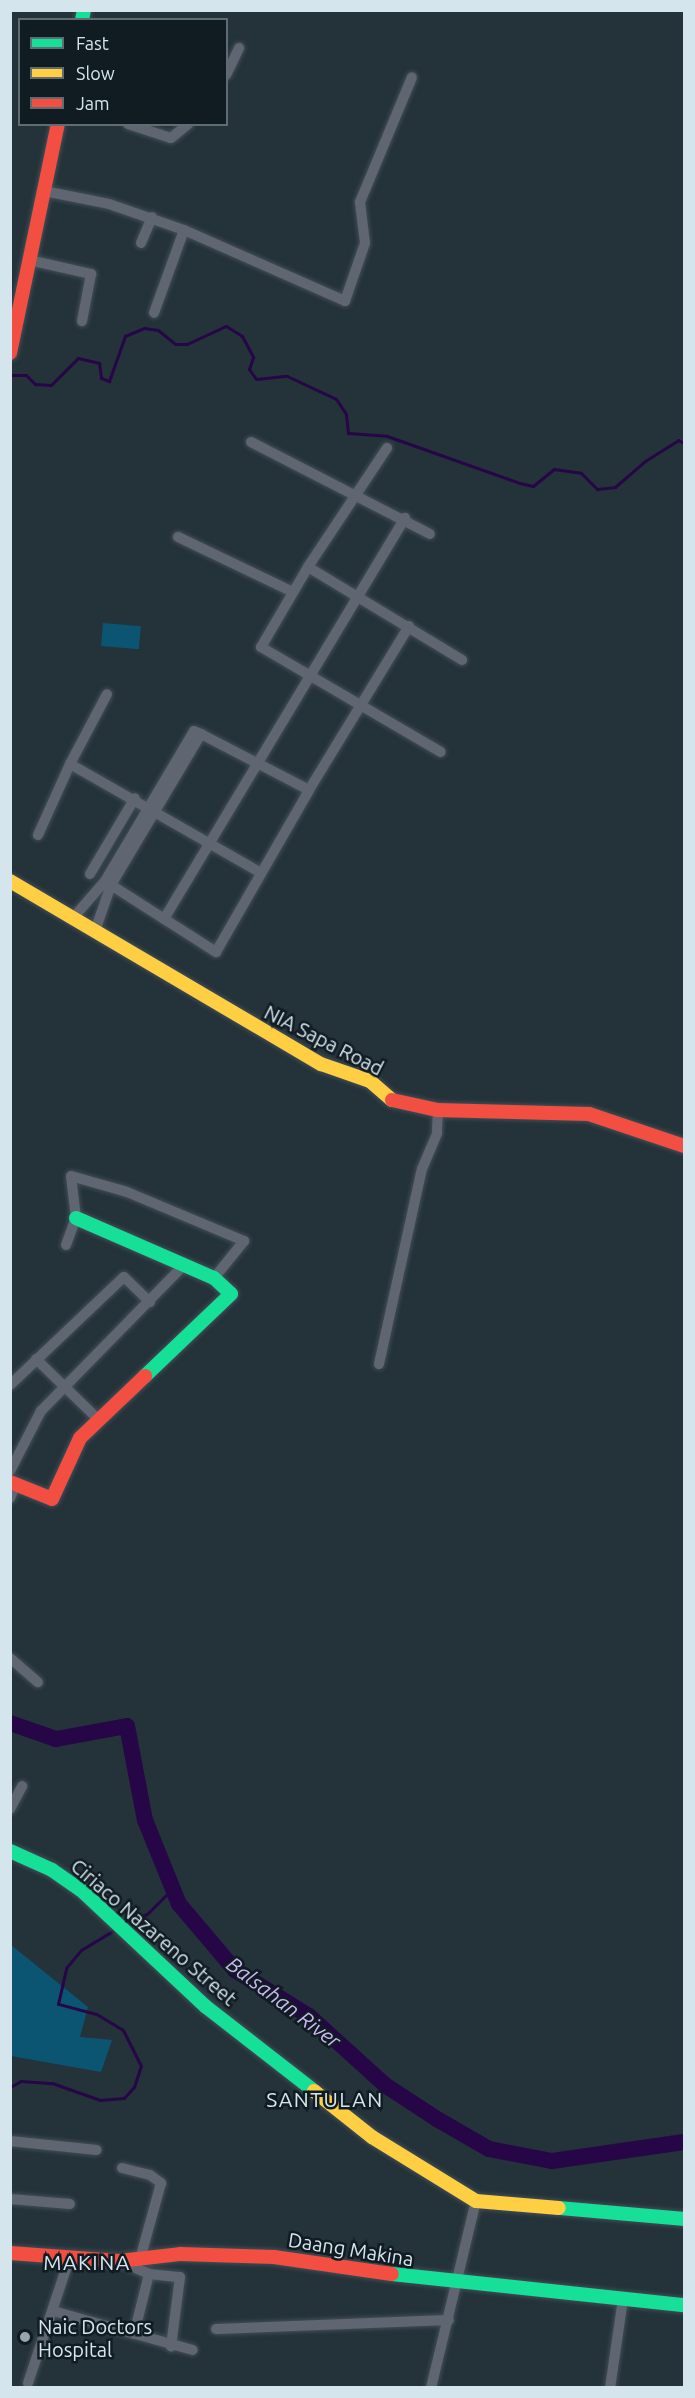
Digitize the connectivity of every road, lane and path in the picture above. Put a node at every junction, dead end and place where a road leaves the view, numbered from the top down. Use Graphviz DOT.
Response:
graph roads {
  1 [pos="239,48"];
  2 [pos="228,71"];
  3 [pos="412,77"];
  4 [pos="58,126"];
  5 [pos="134,126"];
  6 [pos="186,126"];
  7 [pos="44,191"];
  8 [pos="153,217"];
  9 [pos="184,230"];
  10 [pos="141,243"];
  11 [pos="29,261"];
  12 [pos="154,313"];
  13 [pos="82,321"];
  14 [pos="10,353"];
  15 [pos="251,442"];
  16 [pos="387,448"];
  17 [pos="358,496"];
  18 [pos="405,518"];
  19 [pos="430,534"];
  20 [pos="178,537"];
  21 [pos="308,567"];
  22 [pos="293,592"];
  23 [pos="357,594"];
  24 [pos="409,626"];
  25 [pos="462,660"];
  26 [pos="307,676"];
  27 [pos="106,694"];
  28 [pos="358,706"];
  29 [pos="441,752"];
  30 [pos="256,762"];
  31 [pos="70,764"];
  32 [pos="309,790"];
  33 [pos="135,798"];
  34 [pos="152,808"];
  35 [pos="38,835"];
  36 [pos="210,843"];
  37 [pos="261,873"];
  38 [pos="90,874"];
  39 [pos="10,881"];
  40 [pos="108,883"];
  41 [pos="73,918"];
  42 [pos="164,919"];
  43 [pos="95,931"];
  44 [pos="438,1110"];
  45 [pos="683,1142"];
  46 [pos="76,1218"];
  47 [pos="66,1245"];
  48 [pos="184,1265"];
  49 [pos="214,1278"];
  50 [pos="150,1302"];
  51 [pos="36,1359"];
  52 [pos="379,1364"];
  53 [pos="10,1385"];
  54 [pos="65,1386"];
  55 [pos="99,1420"];
  56 [pos="10,1471"];
  57 [pos="12,1488"];
  58 [pos="10,1658"];
  59 [pos="38,1682"];
  60 [pos="22,1786"];
  61 [pos="10,1809"];
  62 [pos="10,1851"];
  63 [pos="10,2141"];
  64 [pos="97,2150"];
  65 [pos="122,2168"];
  66 [pos="10,2199"];
  67 [pos="476,2201"];
  68 [pos="70,2205"];
  69 [pos="684,2218"];
  70 [pos="10,2253"];
  71 [pos="70,2257"];
  72 [pos="140,2259"];
  73 [pos="119,2261"];
  74 [pos="149,2274"];
  75 [pos="459,2284"];
  76 [pos="623,2299"];
  77 [pos="684,2305"];
  78 [pos="53,2311"];
  79 [pos="449,2320"];
  80 [pos="216,2328"];
  81 [pos="134,2334"];
  82 [pos="171,2346"];
  83 [pos="193,2350"];
  84 [pos="28,2383"];
  85 [pos="431,2388"];
  86 [pos="610,2388"];
  1 -- 2 [label="street"];
  3 -- 9 [label="street"];
  4 -- 7 [label="street"];
  5 -- 6 [label="street"];
  7 -- 8 [label="street"];
  7 -- 11 [label="street"];
  8 -- 9 [label="street"];
  8 -- 10 [label="street"];
  9 -- 12 [label="street"];
  11 -- 13 [label="street"];
  11 -- 14 [label="street"];
  15 -- 17 [label="street"];
  16 -- 17 [label="street"];
  17 -- 18 [label="street"];
  17 -- 21 [label="street"];
  18 -- 19 [label="street"];
  18 -- 23 [label="street"];
  20 -- 22 [label="street"];
  21 -- 22 [label="street"];
  21 -- 23 [label="street"];
  22 -- 26 [label="street"];
  23 -- 24 [label="street"];
  23 -- 26 [label="street"];
  24 -- 25 [label="street"];
  24 -- 28 [label="street"];
  26 -- 28 [label="street"];
  26 -- 30 [label="street"];
  27 -- 31 [label="street"];
  28 -- 29 [label="street"];
  28 -- 32 [label="street"];
  30 -- 32 [label="street"];
  30 -- 34 [label="street"];
  30 -- 36 [label="street"];
  31 -- 33 [label="street"];
  31 -- 35 [label="street"];
  32 -- 37 [label="street"];
  33 -- 34 [label="street"];
  33 -- 38 [label="street"];
  34 -- 36 [label="street"];
  34 -- 40 [label="street"];
  36 -- 37 [label="street"];
  36 -- 42 [label="street"];
  37 -- 42 [label="street"];
  39 -- 41 [label="street, NIA Sapa Road"];
  40 -- 41 [label="street"];
  40 -- 42 [label="street"];
  40 -- 43 [label="street"];
  41 -- 43 [label="street, NIA Sapa Road"];
  43 -- 44 [label="street, NIA Sapa Road"];
  44 -- 45 [label="street, NIA Sapa Road"];
  44 -- 52 [label="street"];
  46 -- 47 [label="street"];
  46 -- 48 [label="street"];
  46 -- 49 [label="street"];
  48 -- 49 [label="street"];
  48 -- 50 [label="street"];
  49 -- 55 [label="street"];
  50 -- 51 [label="street"];
  50 -- 54 [label="street"];
  51 -- 53 [label="street"];
  51 -- 54 [label="street"];
  54 -- 55 [label="street"];
  54 -- 56 [label="street"];
  55 -- 57 [label="street"];
  58 -- 59 [label="street"];
  60 -- 61 [label="street"];
  62 -- 67 [label="street, Ciriaco Nazareno Street"];
  63 -- 64 [label="street"];
  65 -- 72 [label="street"];
  66 -- 68 [label="street"];
  67 -- 69 [label="street, Ciriaco Nazareno Street"];
  67 -- 75 [label="street"];
  70 -- 71 [label="street, Daang Makina"];
  71 -- 73 [label="street, Daang Makina"];
  71 -- 78 [label="street"];
  72 -- 73 [label="street, Daang Makina"];
  72 -- 75 [label="street, Daang Makina"];
  73 -- 74 [label="street"];
  74 -- 81 [label="street"];
  74 -- 82 [label="street"];
  75 -- 76 [label="street, Daang Makina"];
  75 -- 79 [label="street"];
  76 -- 77 [label="street, Daang Makina"];
  76 -- 86 [label="street"];
  78 -- 81 [label="street"];
  78 -- 84 [label="street"];
  79 -- 80 [label="street"];
  79 -- 85 [label="street"];
  81 -- 82 [label="street"];
  82 -- 83 [label="street"];
}
